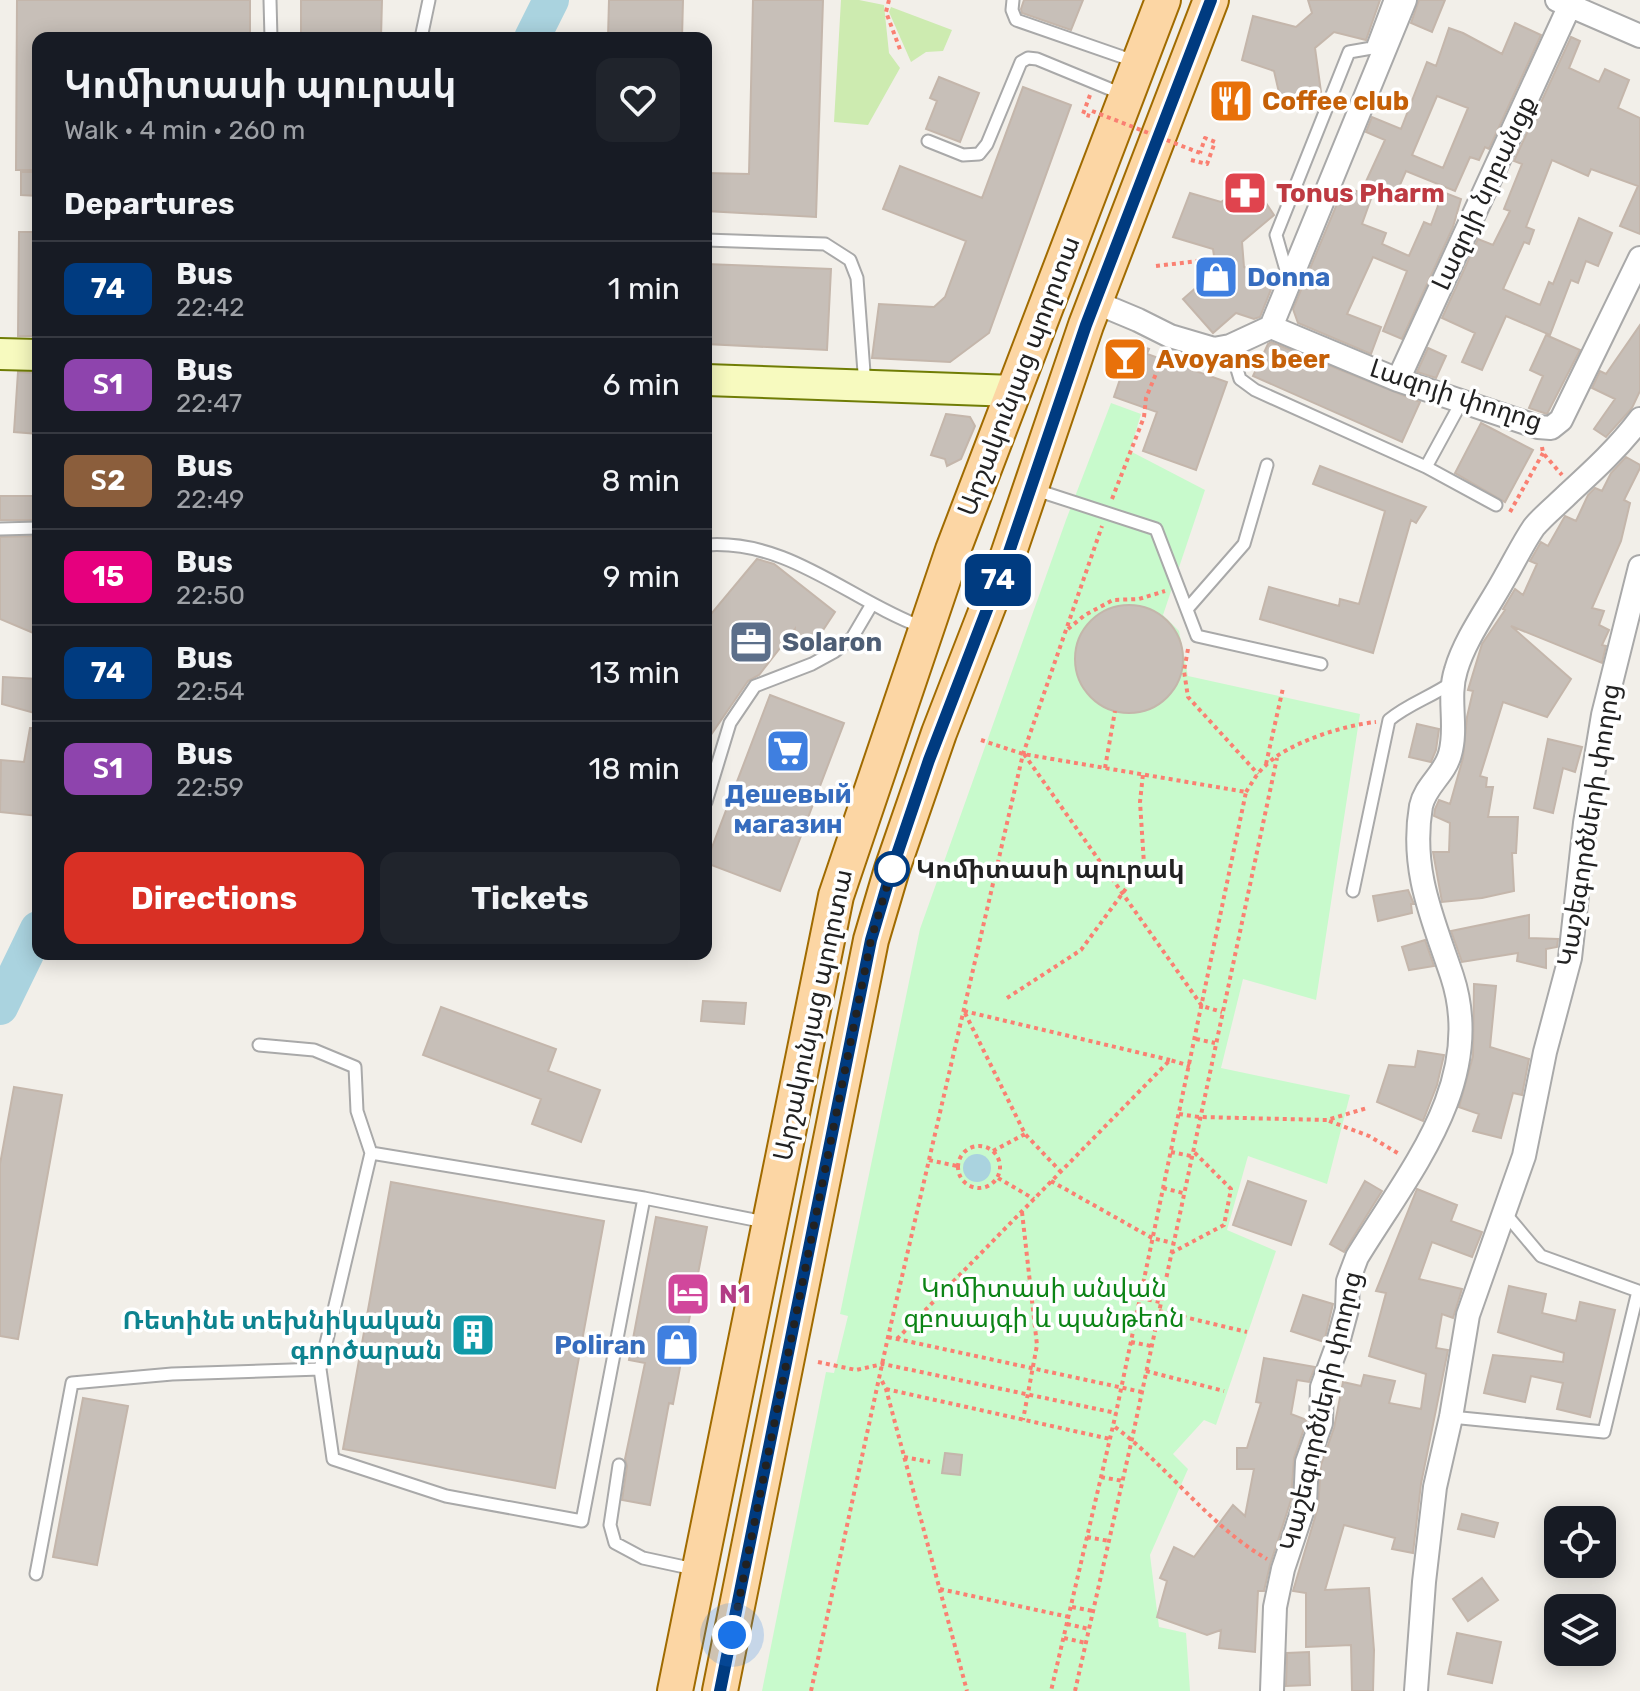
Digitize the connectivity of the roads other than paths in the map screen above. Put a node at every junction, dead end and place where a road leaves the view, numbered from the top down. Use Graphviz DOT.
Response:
graph roads {
  1 [pos="270,0"];
  2 [pos="429,0"];
  3 [pos="1013,0"];
  4 [pos="1163,0"];
  5 [pos="1211,0"];
  6 [pos="1390,0"];
  7 [pos="1405,0"];
  8 [pos="1564,3"];
  9 [pos="271,32"];
  10 [pos="422,32"];
  11 [pos="1640,36"];
  12 [pos="1123,86"];
  13 [pos="1171,104"];
  14 [pos="928,141"];
  15 [pos="1096,174"];
  16 [pos="1137,192"];
  17 [pos="712,240"];
  18 [pos="1640,258"];
  19 [pos="1290,282"];
  20 [pos="1095,302"];
  21 [pos="1271,327"];
  22 [pos="1230,346"];
  23 [pos="0,354"];
  24 [pos="32,355"];
  25 [pos="712,380"];
  26 [pos="1398,380"];
  27 [pos="865,386"];
  28 [pos="1014,391"];
  29 [pos="1462,401"];
  30 [pos="1640,419"];
  31 [pos="1267,465"];
  32 [pos="1426,467"];
  33 [pos="1030,488"];
  34 [pos="1496,505"];
  35 [pos="32,528"];
  36 [pos="0,529"];
  37 [pos="712,544"];
  38 [pos="1640,567"];
  39 [pos="872,604"];
  40 [pos="1188,608"];
  41 [pos="926,629"];
  42 [pos="1321,664"];
  43 [pos="1454,680"];
  44 [pos="712,782"];
  45 [pos="1353,891"];
  46 [pos="259,1045"];
  47 [pos="371,1153"];
  48 [pos="644,1198"];
  49 [pos="1504,1211"];
  50 [pos="768,1223"];
  51 [pos="320,1369"];
  52 [pos="1451,1417"];
  53 [pos="619,1465"];
  54 [pos="699,1570"];
  55 [pos="36,1574"];
  56 [pos="675,1691"];
  57 [pos="720,1691"];
  58 [pos="1272,1691"];
  59 [pos="1416,1691"];
  1 -- 9 [label="lane"];
  2 -- 10 [label="lane"];
  3 -- 12 [label="lane"];
  4 -- 12 [label="main road, Արշակունյաց պողոտա"];
  5 -- 13 [label="main road, Արշակունյաց պողոտա"];
  6 -- 19 [label="lane"];
  7 -- 19 [label="street"];
  8 -- 11 [label="street"];
  8 -- 26 [label="street, Լազոյի նրբանցք"];
  12 -- 13 [label="main road"];
  12 -- 14 [label="lane"];
  12 -- 15 [label="main road, Արշակունյաց պողոտա"];
  13 -- 16 [label="main road, Արշակունյաց պողոտա"];
  15 -- 16 [label="main road"];
  15 -- 28 [label="main road, Արշակունյաց պողոտա"];
  16 -- 20 [label="main road, Արշակունյաց պողոտա"];
  17 -- 27 [label="lane"];
  18 -- 29 [label="street, Լազոյի փողոց"];
  19 -- 21 [label="street"];
  20 -- 22 [label="street"];
  20 -- 33 [label="main road, Արշակունյաց պողոտա"];
  21 -- 22 [label="street"];
  21 -- 26 [label="street, Լազոյի փողոց"];
  22 -- 32 [label="lane"];
  23 -- 24 [label="street"];
  25 -- 27 [label="street"];
  26 -- 29 [label="street, Լազոյի փողոց"];
  27 -- 28 [label="street"];
  28 -- 41 [label="main road, Արշակունյաց պողոտա"];
  29 -- 32 [label="lane"];
  30 -- 43 [label="street, Կաշեգործների փողոց"];
  31 -- 40 [label="lane"];
  32 -- 34 [label="lane"];
  33 -- 40 [label="lane"];
  33 -- 57 [label="main road, Արշակունյաց պողոտա"];
  35 -- 36 [label="lane"];
  37 -- 39 [label="lane"];
  38 -- 49 [label="street, Կաշեգործների փողոց"];
  39 -- 41 [label="lane"];
  39 -- 44 [label="lane"];
  40 -- 42 [label="lane"];
  41 -- 50 [label="main road, Արշակունյաց պողոտա"];
  43 -- 45 [label="lane"];
  43 -- 58 [label="street, Կաշեգործների փողոց"];
  46 -- 47 [label="lane"];
  47 -- 48 [label="lane"];
  47 -- 51 [label="lane"];
  48 -- 50 [label="lane"];
  48 -- 51 [label="lane"];
  49 -- 52 [label="street, Կաշեգործների փողոց"];
  49 -- 52 [label="lane"];
  50 -- 54 [label="main road, Արշակունյաց պողոտա"];
  51 -- 55 [label="lane"];
  52 -- 59 [label="street, Կաշեգործների փողոց"];
  53 -- 54 [label="lane"];
  54 -- 56 [label="main road, Արշակունյաց պողոտա"];
}
